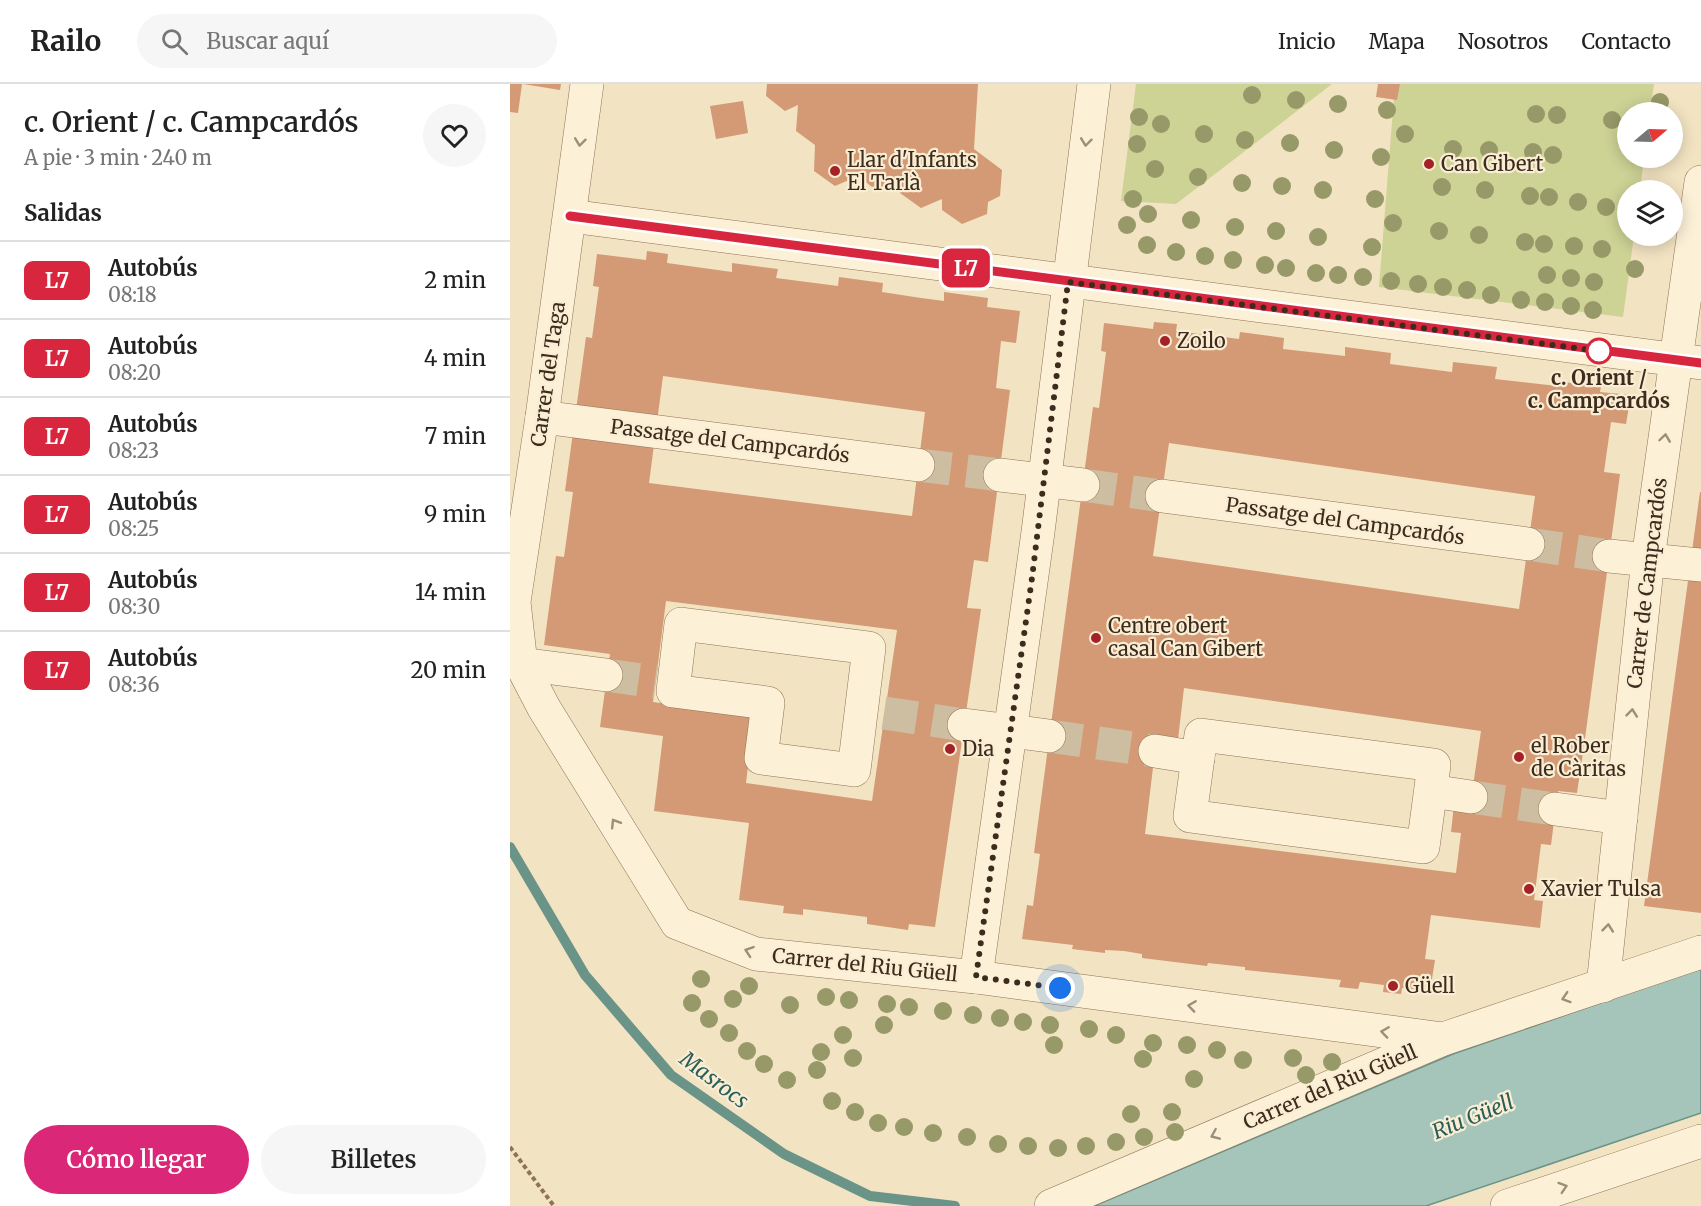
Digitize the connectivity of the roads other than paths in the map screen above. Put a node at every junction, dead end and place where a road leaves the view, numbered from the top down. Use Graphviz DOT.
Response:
graph roads {
  1 [pos="587,84"];
  2 [pos="1094,84"];
  3 [pos="1701,182"];
  4 [pos="570,216"];
  5 [pos="1068,282"];
  6 [pos="1689,362"];
  7 [pos="542,417"];
  8 [pos="918,465"];
  9 [pos="999,475"];
  10 [pos="1044,481"];
  11 [pos="1083,485"];
  12 [pos="1162,496"];
  13 [pos="1528,544"];
  14 [pos="1609,556"];
  15 [pos="1648,559"];
  16 [pos="1701,565"];
  17 [pos="516,660"];
  18 [pos="606,675"];
  19 [pos="665,683"];
  20 [pos="964,724"];
  21 [pos="1011,731"];
  22 [pos="1049,736"];
  23 [pos="1155,752"];
  24 [pos="1198,758"];
  25 [pos="1431,791"];
  26 [pos="1472,797"];
  27 [pos="1555,809"];
  28 [pos="1621,818"];
  29 [pos="1701,952"];
  30 [pos="976,977"];
  31 [pos="1603,986"];
  32 [pos="1443,1039"];
  33 [pos="1701,1141"];
  34 [pos="1051,1206"];
  35 [pos="1507,1206"];
  1 -- 4 [label="street, Carrer del Taga, one-way"];
  2 -- 5 [label="street, one-way"];
  3 -- 6 [label="street, Carrer de Campcardós"];
  4 -- 5 [label="street"];
  4 -- 7 [label="street, Carrer del Taga"];
  5 -- 6 [label="street"];
  5 -- 10 [label="street"];
  15 -- 6 [label="street, Carrer de Campcardós, one-way"];
  7 -- 8 [label="street, Passatge del Campcardós"];
  7 -- 17 [label="street, Carrer del Taga"];
  9 -- 10 [label="street"];
  10 -- 11 [label="street"];
  10 -- 21 [label="street"];
  12 -- 13 [label="street, Passatge del Campcardós"];
  14 -- 15 [label="street"];
  15 -- 16 [label="street"];
  28 -- 15 [label="street, Carrer de Campcardós, one-way"];
  17 -- 18 [label="street"];
  30 -- 17 [label="street, Carrer del Riu Güell, one-way"];
  19 -- 19 [label="street"];
  20 -- 21 [label="street"];
  21 -- 22 [label="street"];
  21 -- 30 [label="street"];
  23 -- 24 [label="street"];
  24 -- 25 [label="street"];
  24 -- 25 [label="street"];
  25 -- 26 [label="street"];
  27 -- 28 [label="street"];
  31 -- 28 [label="street, Carrer de Campcardós, one-way"];
  29 -- 31 [label="street, Carrer del Riu Güell"];
  32 -- 30 [label="street, Carrer del Riu Güell, one-way"];
  31 -- 32 [label="street, Carrer del Riu Güell, one-way"];
  32 -- 34 [label="street, Carrer del Riu Güell, one-way"];
  35 -- 33 [label="street, one-way"];
}
